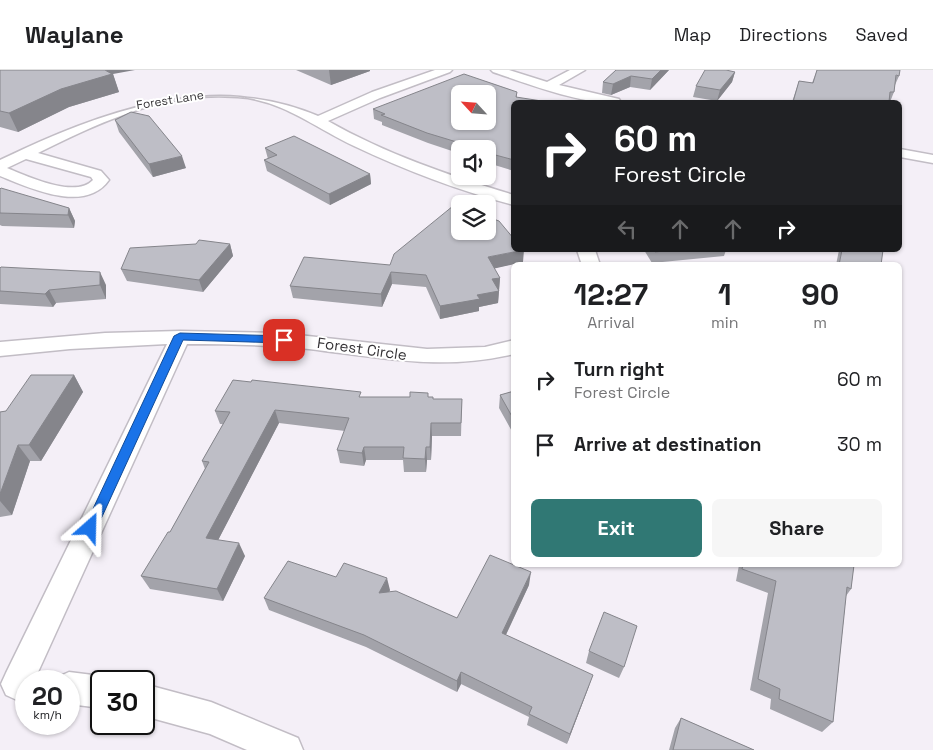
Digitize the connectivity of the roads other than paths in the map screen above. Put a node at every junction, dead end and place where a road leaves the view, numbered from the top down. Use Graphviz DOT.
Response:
graph roads {
  1 [pos="446,70"];
  2 [pos="497,70"];
  3 [pos="579,70"];
  4 [pos="548,86"];
  5 [pos="607,100"];
  6 [pos="317,121"];
  7 [pos="25,154"];
  8 [pos="902,154"];
  9 [pos="933,159"];
  10 [pos="0,166"];
  11 [pos="0,172"];
  12 [pos="511,199"];
  13 [pos="180,336"];
  14 [pos="511,348"];
  15 [pos="0,349"];
  16 [pos="14,684"];
  17 [pos="155,703"];
  18 [pos="286,750"];
  1 -- 6 [label="street"];
  2 -- 4 [label="street"];
  3 -- 4 [label="street"];
  4 -- 5 [label="street"];
  6 -- 7 [label="street, Forest Lane"];
  6 -- 12 [label="street"];
  7 -- 10 [label="street, Forest Lane"];
  7 -- 11 [label="street"];
  8 -- 9 [label="street"];
  13 -- 14 [label="street, Forest Circle"];
  13 -- 15 [label="street, Forest Circle"];
  13 -- 16 [label="street"];
  17 -- 18 [label="street"];
}
